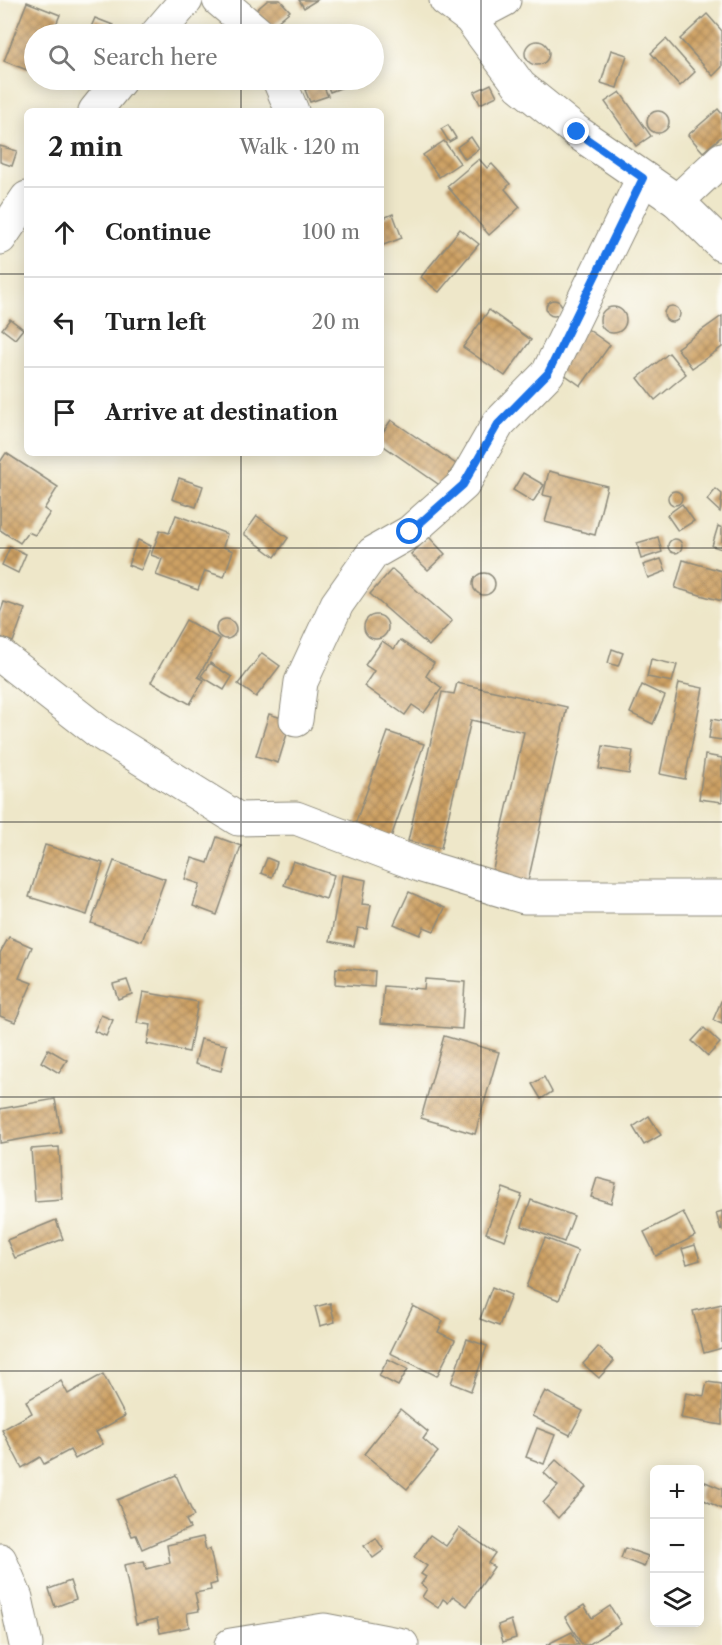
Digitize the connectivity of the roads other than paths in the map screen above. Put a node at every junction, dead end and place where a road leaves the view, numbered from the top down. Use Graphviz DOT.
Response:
graph roads {
  1 [pos="186,0"];
  2 [pos="219,0"];
  3 [pos="504,0"];
  4 [pos="458,9"];
  5 [pos="166,24"];
  6 [pos="247,24"];
  7 [pos="112,90"];
  8 [pos="283,90"];
  9 [pos="97,108"];
  10 [pos="291,108"];
  11 [pos="722,159"];
  12 [pos="643,178"];
  13 [pos="677,201"];
  14 [pos="24,202"];
  15 [pos="0,238"];
  16 [pos="722,245"];
  17 [pos="0,655"];
  18 [pos="296,720"];
  19 [pos="722,897"];
  20 [pos="0,1560"];
  21 [pos="26,1645"];
  22 [pos="231,1645"];
  23 [pos="402,1645"];
  1 -- 5 [label="street"];
  2 -- 6 [label="street"];
  3 -- 4 [label="street"];
  4 -- 12 [label="street"];
  7 -- 9 [label="street"];
  8 -- 10 [label="street"];
  11 -- 13 [label="street"];
  12 -- 13 [label="street"];
  12 -- 18 [label="street"];
  13 -- 16 [label="street"];
  14 -- 15 [label="street"];
  17 -- 19 [label="street"];
  20 -- 21 [label="street"];
  22 -- 23 [label="street"];
}
